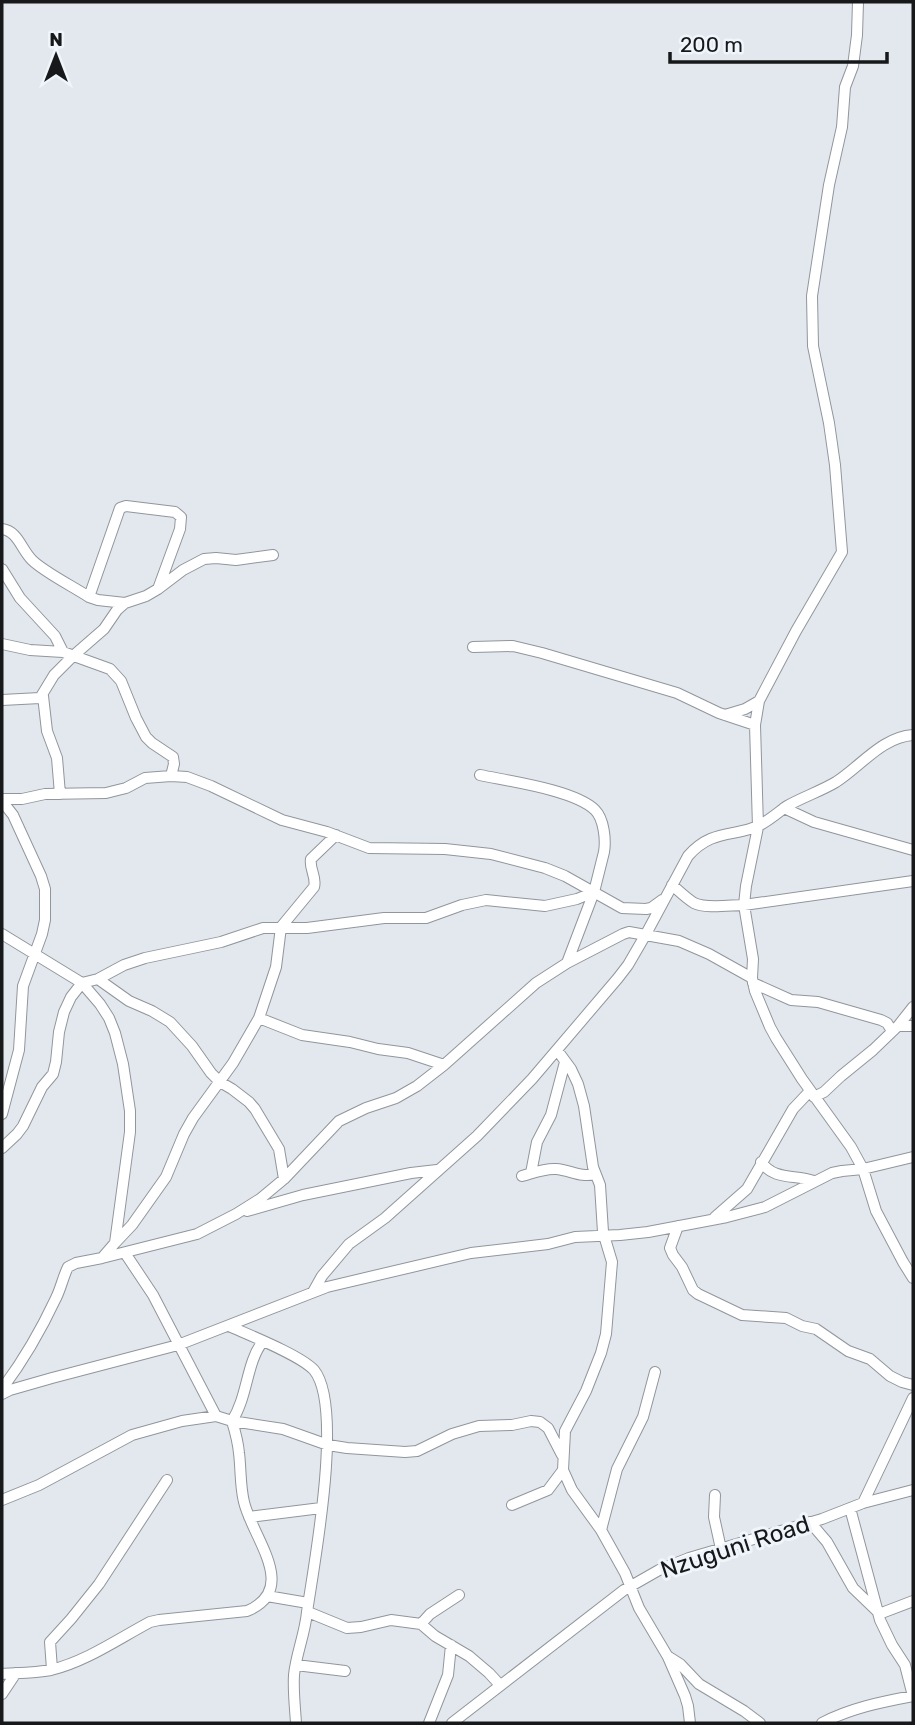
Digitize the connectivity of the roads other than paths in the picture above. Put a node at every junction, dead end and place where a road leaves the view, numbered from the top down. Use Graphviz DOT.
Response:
graph roads {
  1 [pos="858,2"];
  2 [pos="2,529"];
  3 [pos="274,555"];
  4 [pos="2,569"];
  5 [pos="158,589"];
  6 [pos="89,597"];
  7 [pos="125,603"];
  8 [pos="2,644"];
  9 [pos="473,647"];
  10 [pos="68,654"];
  11 [pos="43,696"];
  12 [pos="2,700"];
  13 [pos="759,701"];
  14 [pos="724,715"];
  15 [pos="755,725"];
  16 [pos="913,735"];
  17 [pos="480,775"];
  18 [pos="171,776"];
  19 [pos="60,794"];
  20 [pos="2,800"];
  21 [pos="784,808"];
  22 [pos="758,827"];
  23 [pos="336,835"];
  24 [pos="913,850"];
  25 [pos="913,881"];
  26 [pos="672,885"];
  27 [pos="594,892"];
  28 [pos="664,898"];
  29 [pos="744,905"];
  30 [pos="281,927"];
  31 [pos="2,934"];
  32 [pos="646,934"];
  33 [pos="34,955"];
  34 [pos="567,963"];
  35 [pos="98,979"];
  36 [pos="753,980"];
  37 [pos="82,983"];
  38 [pos="913,1007"];
  39 [pos="259,1018"];
  40 [pos="913,1026"];
  41 [pos="895,1028"];
  42 [pos="556,1050"];
  43 [pos="565,1062"];
  44 [pos="444,1065"];
  45 [pos="220,1082"];
  46 [pos="812,1094"];
  47 [pos="2,1114"];
  48 [pos="2,1148"];
  49 [pos="913,1157"];
  50 [pos="761,1162"];
  51 [pos="863,1169"];
  52 [pos="438,1170"];
  53 [pos="595,1174"];
  54 [pos="284,1179"];
  55 [pos="814,1181"];
  56 [pos="236,1214"];
  57 [pos="713,1219"];
  58 [pos="678,1226"];
  59 [pos="605,1236"];
  60 [pos="115,1243"];
  61 [pos="125,1253"];
  62 [pos="102,1258"];
  63 [pos="913,1278"];
  64 [pos="313,1292"];
  65 [pos="229,1326"];
  66 [pos="263,1341"];
  67 [pos="177,1345"];
  68 [pos="656,1372"];
  69 [pos="913,1385"];
  70 [pos="2,1389"];
  71 [pos="2,1394"];
  72 [pos="913,1398"];
  73 [pos="216,1416"];
  74 [pos="232,1421"];
  75 [pos="328,1445"];
  76 [pos="562,1455"];
  77 [pos="563,1470"];
  78 [pos="167,1480"];
  79 [pos="913,1490"];
  80 [pos="715,1495"];
  81 [pos="2,1500"];
  82 [pos="863,1503"];
  83 [pos="512,1505"];
  84 [pos="321,1508"];
  85 [pos="850,1508"];
  86 [pos="249,1517"];
  87 [pos="810,1522"];
  88 [pos="601,1530"];
  89 [pos="720,1549"];
  90 [pos="629,1587"];
  91 [pos="459,1595"];
  92 [pos="267,1596"];
  93 [pos="913,1601"];
  94 [pos="308,1608"];
  95 [pos="879,1614"];
  96 [pos="421,1624"];
  97 [pos="451,1646"];
  98 [pos="668,1657"];
  99 [pos="296,1665"];
  100 [pos="52,1669"];
  101 [pos="345,1671"];
  102 [pos="2,1674"];
  103 [pos="16,1674"];
  104 [pos="500,1685"];
  105 [pos="2,1694"];
  106 [pos="296,1723"];
  107 [pos="429,1723"];
  108 [pos="452,1723"];
  109 [pos="690,1723"];
  110 [pos="760,1723"];
  111 [pos="822,1723"];
  1 -- 13 [label="street"];
  2 -- 6 [label="street"];
  3 -- 5 [label="street"];
  4 -- 10 [label="street"];
  5 -- 6 [label="street"];
  5 -- 7 [label="street"];
  6 -- 7 [label="street"];
  7 -- 10 [label="street"];
  8 -- 10 [label="street"];
  9 -- 14 [label="street"];
  10 -- 11 [label="street"];
  10 -- 18 [label="street"];
  11 -- 12 [label="street"];
  11 -- 19 [label="street"];
  13 -- 14 [label="street"];
  13 -- 15 [label="street"];
  14 -- 15 [label="street"];
  15 -- 22 [label="street"];
  16 -- 21 [label="street"];
  17 -- 27 [label="street"];
  18 -- 19 [label="street"];
  18 -- 23 [label="street"];
  19 -- 20 [label="street"];
  20 -- 33 [label="street"];
  21 -- 22 [label="street"];
  21 -- 24 [label="street"];
  22 -- 26 [label="street"];
  22 -- 29 [label="street"];
  23 -- 27 [label="street"];
  23 -- 30 [label="street"];
  25 -- 29 [label="street"];
  26 -- 28 [label="street"];
  26 -- 29 [label="street"];
  27 -- 28 [label="street"];
  27 -- 30 [label="street"];
  27 -- 34 [label="street"];
  28 -- 32 [label="street"];
  29 -- 36 [label="street"];
  30 -- 35 [label="street"];
  30 -- 39 [label="street"];
  31 -- 33 [label="street"];
  32 -- 34 [label="street"];
  32 -- 36 [label="street"];
  32 -- 42 [label="street"];
  33 -- 37 [label="street"];
  33 -- 47 [label="street"];
  34 -- 44 [label="street"];
  35 -- 37 [label="street"];
  35 -- 45 [label="street"];
  36 -- 41 [label="street"];
  36 -- 46 [label="street"];
  37 -- 48 [label="street"];
  37 -- 60 [label="street"];
  38 -- 41 [label="street"];
  39 -- 44 [label="street"];
  39 -- 45 [label="street"];
  40 -- 41 [label="street"];
  41 -- 46 [label="street"];
  42 -- 43 [label="street"];
  42 -- 52 [label="street"];
  43 -- 53 [label="street"];
  43 -- 53 [label="street"];
  44 -- 54 [label="street"];
  45 -- 54 [label="street"];
  45 -- 60 [label="street"];
  46 -- 50 [label="street"];
  46 -- 51 [label="street"];
  49 -- 51 [label="street"];
  50 -- 55 [label="street"];
  50 -- 57 [label="street"];
  51 -- 55 [label="street"];
  51 -- 63 [label="street"];
  52 -- 56 [label="street"];
  52 -- 64 [label="street"];
  53 -- 59 [label="street"];
  54 -- 56 [label="street"];
  55 -- 57 [label="street"];
  56 -- 61 [label="street"];
  57 -- 58 [label="street"];
  58 -- 59 [label="street"];
  58 -- 69 [label="street"];
  59 -- 64 [label="street"];
  59 -- 76 [label="street"];
  60 -- 62 [label="street"];
  61 -- 62 [label="street"];
  61 -- 67 [label="street"];
  62 -- 70 [label="street"];
  64 -- 65 [label="street"];
  65 -- 66 [label="street"];
  65 -- 67 [label="street"];
  66 -- 74 [label="street"];
  66 -- 75 [label="street"];
  67 -- 71 [label="street"];
  67 -- 73 [label="street"];
  68 -- 88 [label="street"];
  72 -- 82 [label="street"];
  73 -- 74 [label="street"];
  73 -- 81 [label="street"];
  74 -- 75 [label="street"];
  74 -- 86 [label="street"];
  75 -- 76 [label="street"];
  75 -- 84 [label="street"];
  76 -- 77 [label="street"];
  77 -- 83 [label="street"];
  77 -- 88 [label="street"];
  78 -- 100 [label="street"];
  79 -- 82 [label="street, Nzuguni Road"];
  80 -- 89 [label="street"];
  82 -- 85 [label="street, Nzuguni Road"];
  84 -- 86 [label="street"];
  84 -- 94 [label="street"];
  85 -- 87 [label="street, Nzuguni Road"];
  85 -- 95 [label="street"];
  86 -- 92 [label="street"];
  87 -- 89 [label="street, Nzuguni Road"];
  87 -- 95 [label="street"];
  88 -- 90 [label="street"];
  89 -- 90 [label="street, Nzuguni Road"];
  90 -- 98 [label="street"];
  90 -- 104 [label="street, Nzuguni Road"];
  91 -- 96 [label="street"];
  92 -- 94 [label="street"];
  92 -- 100 [label="street"];
  93 -- 95 [label="street"];
  94 -- 96 [label="street"];
  94 -- 99 [label="street"];
  95 -- 111 [label="street"];
  96 -- 97 [label="street"];
  97 -- 104 [label="street"];
  97 -- 107 [label="street"];
  98 -- 109 [label="street"];
  98 -- 110 [label="street"];
  99 -- 101 [label="street"];
  99 -- 106 [label="street"];
  100 -- 103 [label="street"];
  102 -- 103 [label="street"];
  103 -- 105 [label="street"];
  104 -- 108 [label="street, Nzuguni Road"];
}
